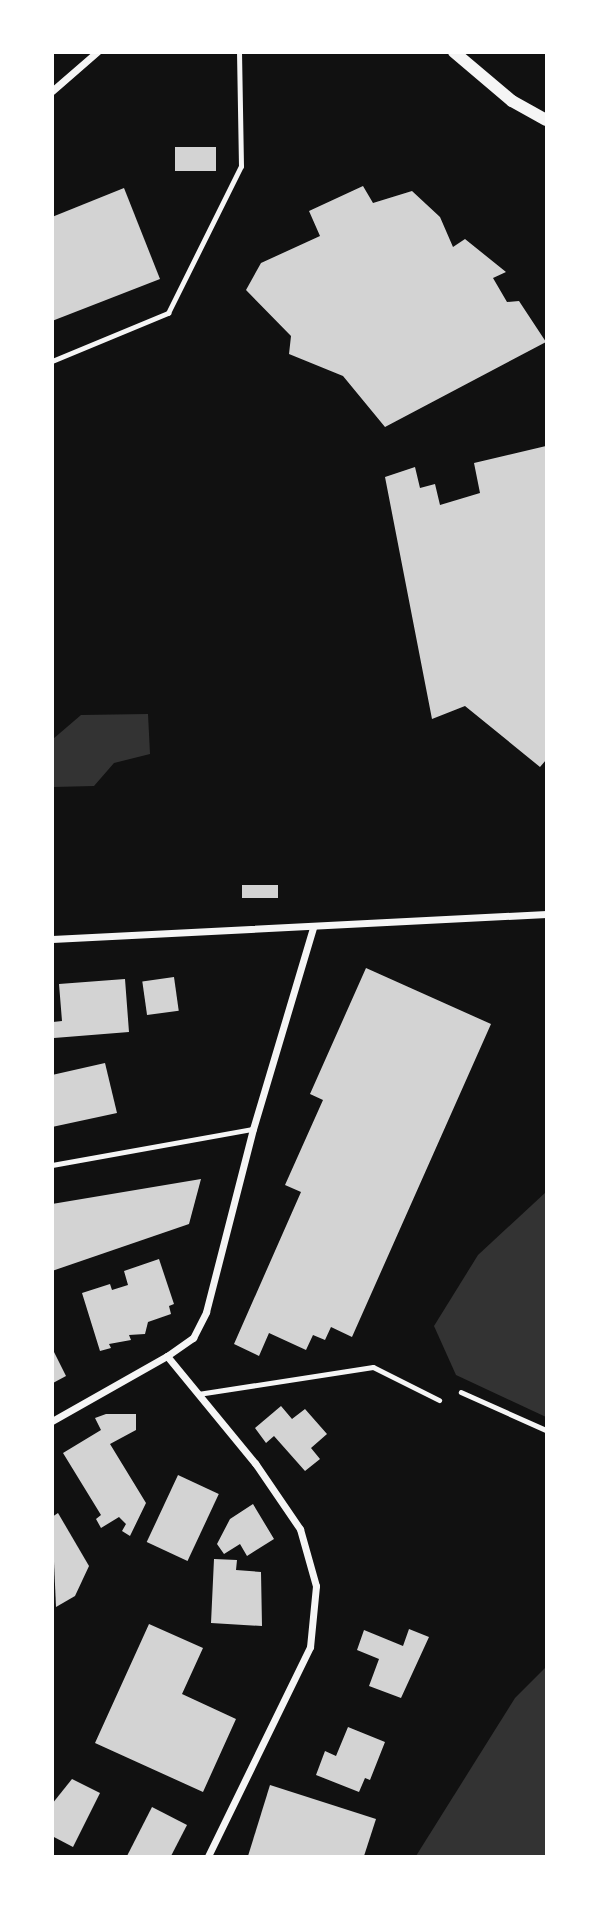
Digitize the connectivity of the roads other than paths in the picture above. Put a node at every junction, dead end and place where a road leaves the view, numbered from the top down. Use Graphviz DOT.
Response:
graph roads {
  1 [pos="97,52"];
  2 [pos="239,52"];
  3 [pos="454,52"];
  4 [pos="52,91"];
  5 [pos="547,120"];
  6 [pos="52,361"];
  7 [pos="547,914"];
  8 [pos="313,928"];
  9 [pos="52,939"];
  10 [pos="253,1129"];
  11 [pos="52,1165"];
  12 [pos="167,1356"];
  13 [pos="198,1394"];
  14 [pos="439,1400"];
  15 [pos="52,1421"];
  16 [pos="208,1857"];
  1 -- 4 [label="street"];
  2 -- 6 [label="lane"];
  3 -- 5 [label="street"];
  7 -- 8 [label="street"];
  8 -- 9 [label="street"];
  8 -- 10 [label="street"];
  10 -- 11 [label="lane"];
  10 -- 12 [label="street"];
  12 -- 13 [label="street"];
  12 -- 15 [label="street"];
  13 -- 14 [label="lane"];
  13 -- 16 [label="street"];
}
